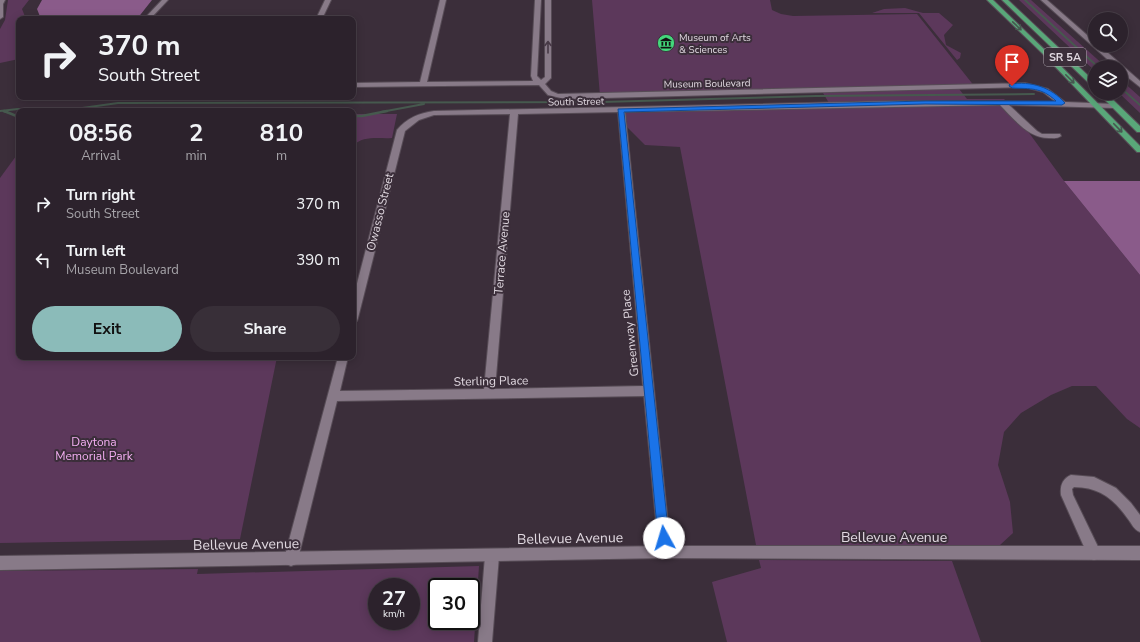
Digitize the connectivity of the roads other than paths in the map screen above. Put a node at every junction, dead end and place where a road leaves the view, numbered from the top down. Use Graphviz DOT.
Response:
graph roads {
  1 [pos="2,0"];
  2 [pos="165,0"];
  3 [pos="328,0"];
  4 [pos="443,0"];
  5 [pos="538,0"];
  6 [pos="548,0"];
  7 [pos="990,0"];
  8 [pos="1005,0"];
  9 [pos="1044,0"];
  10 [pos="150,16"];
  11 [pos="320,16"];
  12 [pos="0,17"];
  13 [pos="538,24"];
  14 [pos="548,24"];
  15 [pos="1111,60"];
  16 [pos="1128,75"];
  17 [pos="1088,79"];
  18 [pos="541,83"];
  19 [pos="423,84"];
  20 [pos="356,85"];
  21 [pos="1140,85"];
  22 [pos="1109,100"];
  23 [pos="1002,103"];
  24 [pos="1062,103"];
  25 [pos="1096,105"];
  26 [pos="1115,106"];
  27 [pos="621,110"];
  28 [pos="514,112"];
  29 [pos="420,115"];
  30 [pos="1140,130"];
  31 [pos="1057,136"];
  32 [pos="1140,150"];
  33 [pos="356,306"];
  34 [pos="342,360"];
  35 [pos="649,391"];
  36 [pos="489,394"];
  37 [pos="333,396"];
  38 [pos="1140,526"];
  39 [pos="665,552"];
  40 [pos="1094,553"];
  41 [pos="1140,553"];
  42 [pos="492,556"];
  43 [pos="291,559"];
  44 [pos="0,563"];
  45 [pos="485,642"];
  1 -- 12 [label="street"];
  2 -- 10 [label="street"];
  3 -- 11 [label="street"];
  4 -- 19 [label="street"];
  5 -- 13 [label="street"];
  6 -- 14 [label="street"];
  7 -- 25 [label="main road, SR 5A, one-way"];
  8 -- 17 [label="main road, SR 5A"];
  9 -- 15 [label="street"];
  13 -- 14 [label="street"];
  13 -- 18 [label="street"];
  18 -- 14 [label="street, one-way"];
  16 -- 21 [label="street"];
  18 -- 19 [label="street"];
  18 -- 24 [label="street, Museum Boulevard"];
  19 -- 20 [label="street"];
  22 -- 26 [label="main road"];
  23 -- 24 [label="street, South Street"];
  23 -- 27 [label="street, South Street"];
  23 -- 31 [label="street"];
  24 -- 25 [label="street, South Street"];
  25 -- 26 [label="street, South Street"];
  25 -- 32 [label="main road, SR 5A, one-way"];
  26 -- 30 [label="main road"];
  27 -- 28 [label="street, South Street"];
  27 -- 35 [label="street, Greenway Place"];
  28 -- 29 [label="street, South Street"];
  28 -- 36 [label="street, Terrace Avenue"];
  29 -- 33 [label="street, Owasso Street"];
  34 -- 37 [label="street"];
  35 -- 36 [label="street, Sterling Place"];
  35 -- 39 [label="street, Greenway Place"];
  36 -- 37 [label="street, Sterling Place"];
  37 -- 43 [label="street"];
  38 -- 40 [label="street"];
  39 -- 40 [label="street, Bellevue Avenue"];
  39 -- 42 [label="street, Bellevue Avenue"];
  40 -- 41 [label="street, Bellevue Avenue"];
  42 -- 43 [label="street, Bellevue Avenue"];
  42 -- 45 [label="street"];
  43 -- 44 [label="street, Bellevue Avenue"];
}
